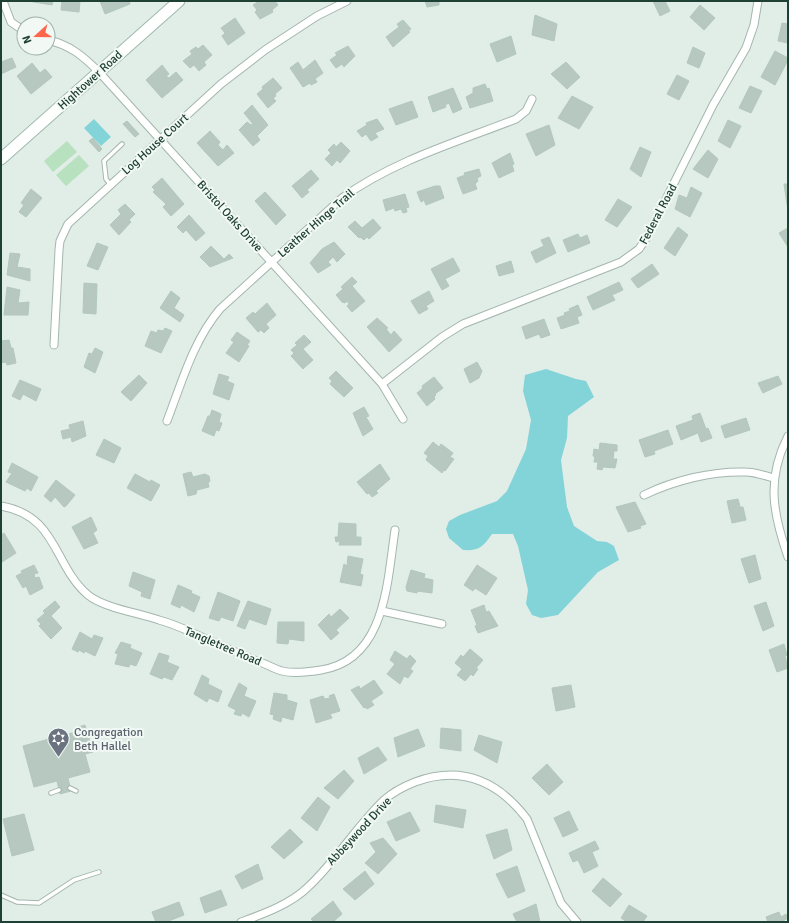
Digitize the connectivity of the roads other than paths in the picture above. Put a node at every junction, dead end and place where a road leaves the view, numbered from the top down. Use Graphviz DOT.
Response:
graph roads {
  1 [pos="3,1"];
  2 [pos="179,1"];
  3 [pos="347,1"];
  4 [pos="758,1"];
  5 [pos="16,25"];
  6 [pos="56,43"];
  7 [pos="99,72"];
  8 [pos="532,99"];
  9 [pos="160,139"];
  10 [pos="122,144"];
  11 [pos="1,159"];
  12 [pos="110,184"];
  13 [pos="272,262"];
  14 [pos="54,345"];
  15 [pos="382,384"];
  16 [pos="403,419"];
  17 [pos="167,421"];
  18 [pos="788,436"];
  19 [pos="774,478"];
  20 [pos="644,495"];
  21 [pos="1,506"];
  22 [pos="395,530"];
  23 [pos="788,557"];
  24 [pos="382,611"];
  25 [pos="442,624"];
  26 [pos="70,788"];
  27 [pos="59,790"];
  28 [pos="76,791"];
  29 [pos="51,793"];
  30 [pos="99,872"];
  31 [pos="1,895"];
  32 [pos="241,922"];
  33 [pos="578,922"];
  1 -- 5 [label="street"];
  2 -- 7 [label="street, Hightower Road"];
  3 -- 9 [label="street, Log House Court"];
  4 -- 15 [label="street, Federal Road"];
  6 -- 7 [label="street, Bristol Oaks Drive"];
  7 -- 9 [label="street, Bristol Oaks Drive"];
  7 -- 11 [label="street, Hightower Road"];
  8 -- 13 [label="street, Leather Hinge Trail"];
  9 -- 12 [label="street, Log House Court"];
  9 -- 13 [label="street, Bristol Oaks Drive"];
  10 -- 12 [label="lane"];
  12 -- 14 [label="street, Log House Court"];
  13 -- 15 [label="street, Bristol Oaks Drive"];
  13 -- 17 [label="street, Leather Hinge Trail"];
  15 -- 16 [label="street, Bristol Oaks Drive"];
  18 -- 19 [label="street"];
  19 -- 20 [label="street"];
  19 -- 23 [label="street"];
  21 -- 24 [label="street, Tangletree Road"];
  22 -- 24 [label="street, Tangletree Road"];
  24 -- 25 [label="street"];
  26 -- 28 [label="lane"];
  27 -- 29 [label="lane"];
  30 -- 31 [label="lane"];
  32 -- 33 [label="street, Abbeywood Drive"];
}
